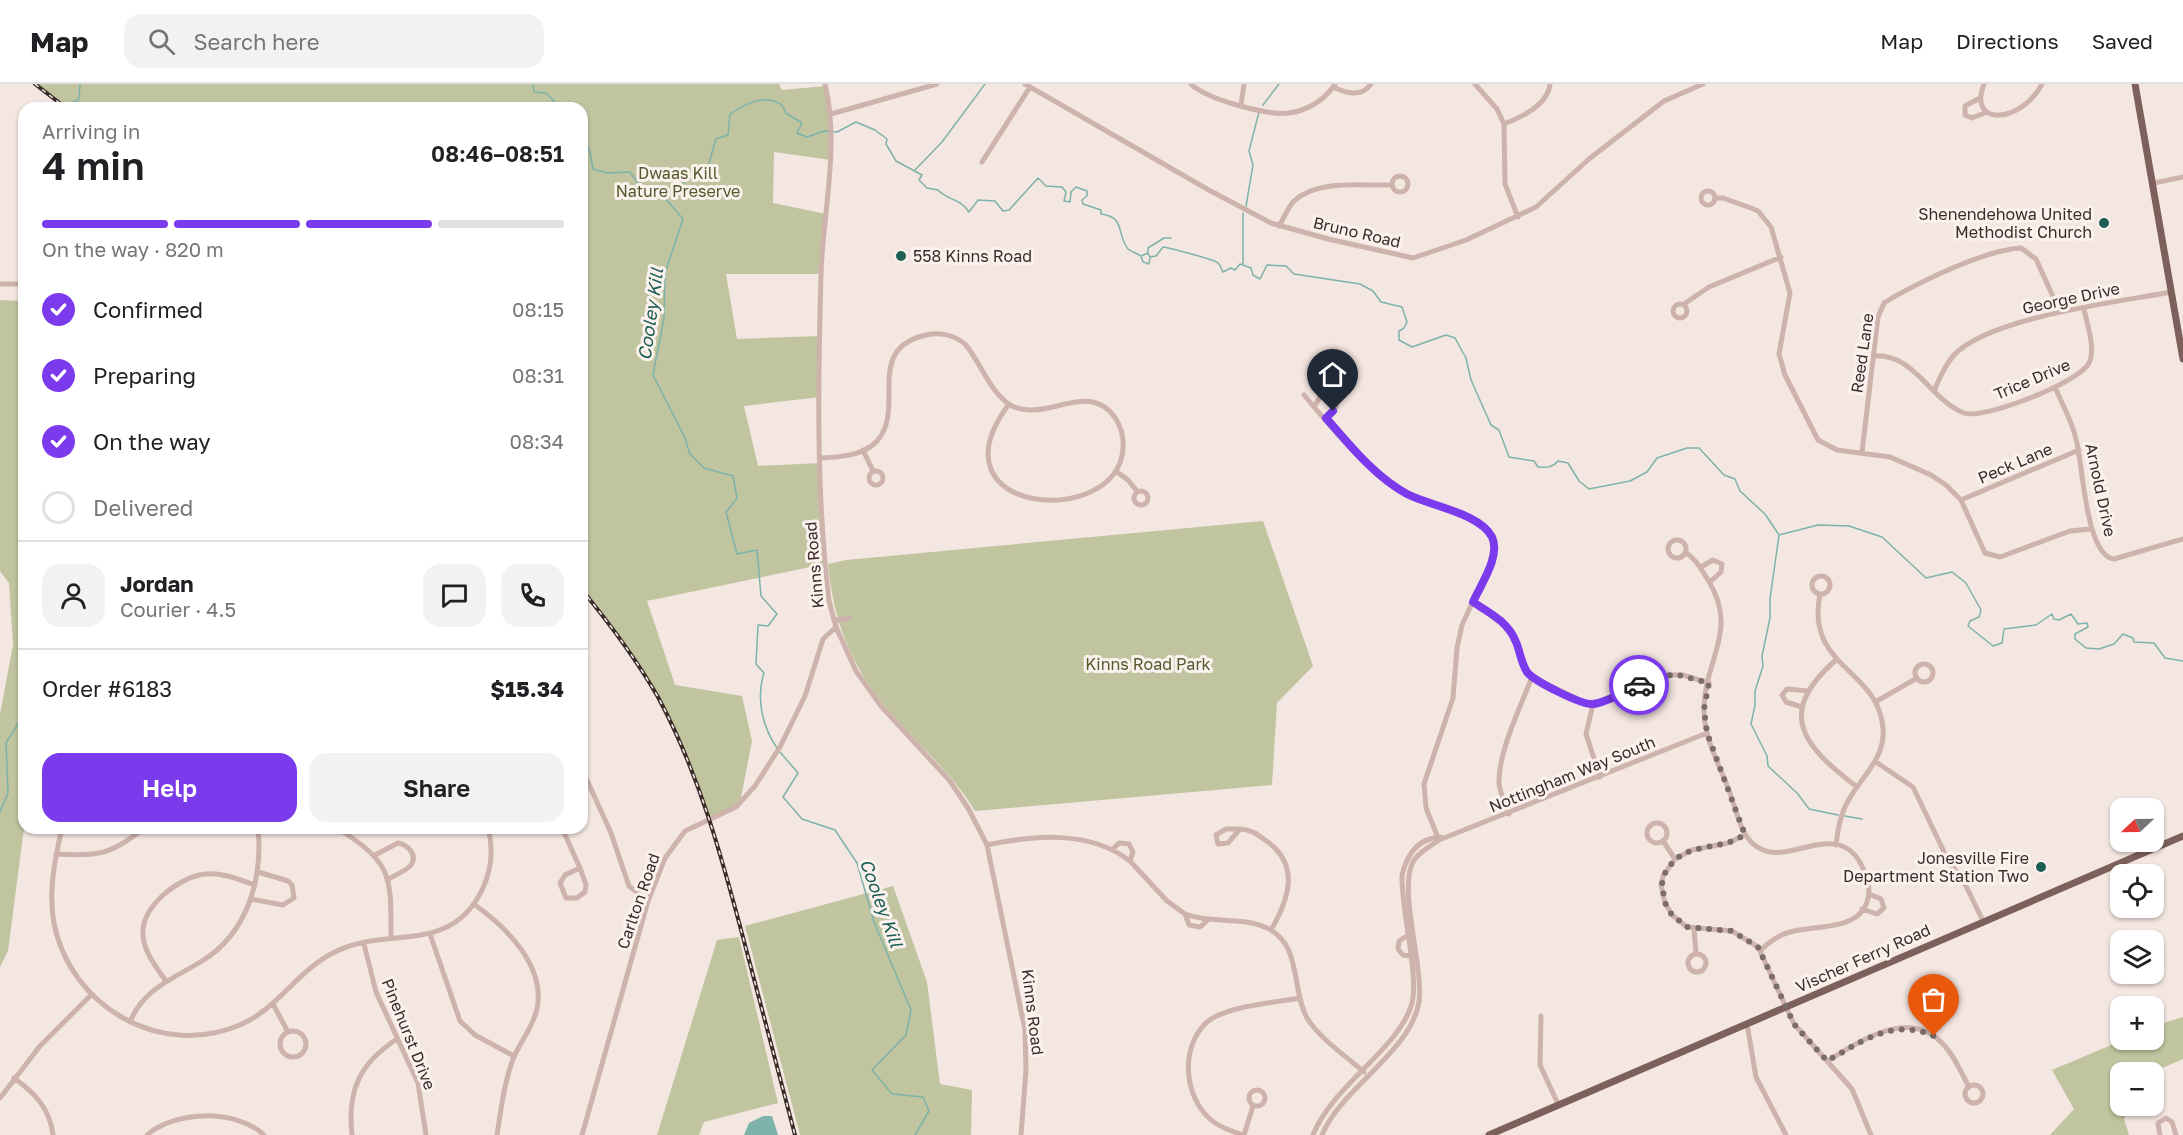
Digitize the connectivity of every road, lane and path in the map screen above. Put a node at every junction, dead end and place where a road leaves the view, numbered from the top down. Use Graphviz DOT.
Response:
graph roads {
  1 [pos="827,84"];
  2 [pos="937,84"];
  3 [pos="1191,84"];
  4 [pos="1244,84"];
  5 [pos="1371,84"];
  6 [pos="1475,84"];
  7 [pos="1550,84"];
  8 [pos="1703,84"];
  9 [pos="1984,84"];
  10 [pos="2042,84"];
  11 [pos="2135,84"];
  12 [pos="1028,86"];
  13 [pos="1334,86"];
  14 [pos="1980,98"];
  15 [pos="1240,105"];
  16 [pos="1987,112"];
  17 [pos="831,114"];
  18 [pos="1504,124"];
  19 [pos="982,162"];
  20 [pos="2183,179"];
  21 [pos="2154,183"];
  22 [pos="1392,185"];
  23 [pos="1715,198"];
  24 [pos="1518,217"];
  25 [pos="1279,226"];
  26 [pos="1781,257"];
  27 [pos="0,284"];
  28 [pos="18,284"];
  29 [pos="2171,292"];
  30 [pos="1684,304"];
  31 [pos="2084,309"];
  32 [pos="2060,312"];
  33 [pos="1873,356"];
  34 [pos="2183,359"];
  35 [pos="2055,387"];
  36 [pos="1934,391"];
  37 [pos="1304,395"];
  38 [pos="1009,404"];
  39 [pos="1314,407"];
  40 [pos="1326,418"];
  41 [pos="862,450"];
  42 [pos="2079,450"];
  43 [pos="1862,452"];
  44 [pos="821,458"];
  45 [pos="873,471"];
  46 [pos="1117,472"];
  47 [pos="1137,491"];
  48 [pos="1961,500"];
  49 [pos="2091,529"];
  50 [pos="2183,539"];
  51 [pos="1685,552"];
  52 [pos="1701,567"];
  53 [pos="1710,582"];
  54 [pos="1820,594"];
  55 [pos="1473,602"];
  56 [pos="849,618"];
  57 [pos="835,624"];
  58 [pos="1837,659"];
  59 [pos="1533,677"];
  60 [pos="1917,678"];
  61 [pos="1709,683"];
  62 [pos="1808,691"];
  63 [pos="1877,701"];
  64 [pos="1593,704"];
  65 [pos="1802,707"];
  66 [pos="1707,733"];
  67 [pos="1876,762"];
  68 [pos="1600,777"];
  69 [pos="588,782"];
  70 [pos="1857,787"];
  71 [pos="1509,814"];
  72 [pos="1240,829"];
  73 [pos="61,834"];
  74 [pos="136,834"];
  75 [pos="258,834"];
  76 [pos="345,834"];
  77 [pos="490,834"];
  78 [pos="565,834"];
  79 [pos="1745,835"];
  80 [pos="2183,836"];
  81 [pos="1438,838"];
  82 [pos="1664,841"];
  83 [pos="987,845"];
  84 [pos="1836,845"];
  85 [pos="1113,849"];
  86 [pos="56,854"];
  87 [pos="375,855"];
  88 [pos="1675,859"];
  89 [pos="1131,861"];
  90 [pos="580,868"];
  91 [pos="258,872"];
  92 [pos="389,879"];
  93 [pos="255,885"];
  94 [pos="1869,894"];
  95 [pos="251,899"];
  96 [pos="648,901"];
  97 [pos="475,905"];
  98 [pos="1862,909"];
  99 [pos="1185,914"];
  100 [pos="1209,919"];
  101 [pos="1983,921"];
  102 [pos="1694,929"];
  103 [pos="1271,930"];
  104 [pos="430,934"];
  105 [pos="1407,936"];
  106 [pos="391,938"];
  107 [pos="364,944"];
  108 [pos="1760,951"];
  109 [pos="1696,954"];
  110 [pos="1409,956"];
  111 [pos="166,981"];
  112 [pos="91,995"];
  113 [pos="1299,998"];
  114 [pos="273,1004"];
  115 [pos="1785,1006"];
  116 [pos="1541,1016"];
  117 [pos="130,1022"];
  118 [pos="1747,1024"];
  119 [pos="288,1032"];
  120 [pos="398,1039"];
  121 [pos="514,1056"];
  122 [pos="1827,1061"];
  123 [pos="1362,1070"];
  124 [pos="1368,1076"];
  125 [pos="14,1078"];
  126 [pos="1969,1087"];
  127 [pos="0,1098"];
  128 [pos="1558,1104"];
  129 [pos="1253,1106"];
  130 [pos="53,1135"];
  131 [pos="147,1135"];
  132 [pos="264,1135"];
  133 [pos="352,1135"];
  134 [pos="426,1135"];
  135 [pos="497,1135"];
  136 [pos="582,1135"];
  137 [pos="1021,1135"];
  138 [pos="1243,1135"];
  139 [pos="1314,1135"];
  140 [pos="1322,1135"];
  141 [pos="1489,1135"];
  142 [pos="1786,1135"];
  143 [pos="1871,1135"];
  144 [pos="2160,1135"];
  145 [pos="2176,1135"];
  1 -- 17 [label="street, Kinns Road"];
  2 -- 17 [label="street"];
  3 -- 15 [label="street"];
  4 -- 15 [label="street"];
  5 -- 13 [label="street"];
  6 -- 18 [label="street"];
  7 -- 18 [label="street"];
  8 -- 24 [label="street, Bruno Road"];
  9 -- 14 [label="street"];
  10 -- 16 [label="street"];
  11 -- 21 [label="main road"];
  12 -- 19 [label="street"];
  12 -- 25 [label="street, Bruno Road"];
  13 -- 15 [label="street"];
  14 -- 16 [label="street"];
  14 -- 16 [label="street"];
  17 -- 44 [label="street, Kinns Road"];
  18 -- 24 [label="street"];
  20 -- 21 [label="street"];
  21 -- 29 [label="main road"];
  22 -- 25 [label="street"];
  23 -- 26 [label="street"];
  24 -- 25 [label="street, Bruno Road"];
  26 -- 30 [label="street"];
  26 -- 43 [label="street"];
  27 -- 28 [label="street"];
  29 -- 31 [label="street, George Drive"];
  29 -- 34 [label="main road"];
  31 -- 32 [label="street, George Drive"];
  31 -- 35 [label="street, Trice Drive"];
  32 -- 33 [label="street, Reed Lane"];
  32 -- 36 [label="street, George Drive"];
  33 -- 36 [label="street, Trice Drive"];
  33 -- 43 [label="street, Reed Lane"];
  35 -- 36 [label="street, Trice Drive"];
  35 -- 42 [label="street, Arnold Drive"];
  37 -- 39 [label="street"];
  38 -- 41 [label="street"];
  38 -- 46 [label="street"];
  38 -- 46 [label="street"];
  39 -- 40 [label="street"];
  39 -- 40 [label="street"];
  40 -- 55 [label="street"];
  41 -- 44 [label="street"];
  41 -- 45 [label="street"];
  42 -- 48 [label="street, Peck Lane"];
  42 -- 49 [label="street, Arnold Drive"];
  43 -- 48 [label="street"];
  44 -- 57 [label="street, Kinns Road"];
  46 -- 47 [label="street"];
  48 -- 49 [label="street"];
  49 -- 50 [label="street, Arnold Drive"];
  51 -- 52 [label="street"];
  52 -- 53 [label="street"];
  52 -- 53 [label="street"];
  53 -- 61 [label="street"];
  54 -- 58 [label="street"];
  55 -- 59 [label="street"];
  55 -- 81 [label="street"];
  56 -- 57 [label="street"];
  57 -- 83 [label="street, Kinns Road"];
  57 -- 96 [label="street, Carlton Road"];
  58 -- 62 [label="street"];
  58 -- 63 [label="street"];
  59 -- 64 [label="street"];
  59 -- 71 [label="street"];
  60 -- 63 [label="street"];
  61 -- 64 [label="street"];
  61 -- 66 [label="street"];
  62 -- 65 [label="street"];
  62 -- 65 [label="street"];
  63 -- 67 [label="street"];
  64 -- 68 [label="street"];
  65 -- 70 [label="street"];
  66 -- 68 [label="street, Nottingham Way South"];
  66 -- 79 [label="street"];
  67 -- 70 [label="street"];
  67 -- 101 [label="street"];
  68 -- 71 [label="street, Nottingham Way South"];
  69 -- 96 [label="street"];
  70 -- 84 [label="street"];
  71 -- 81 [label="street, Nottingham Way South"];
  72 -- 103 [label="street"];
  73 -- 86 [label="street"];
  74 -- 86 [label="street"];
  75 -- 91 [label="street"];
  76 -- 87 [label="street"];
  77 -- 97 [label="street"];
  78 -- 90 [label="street"];
  79 -- 84 [label="street"];
  79 -- 88 [label="street"];
  80 -- 101 [label="main road, Vischer Ferry Road"];
  81 -- 105 [label="street, Nottingham Way South"];
  81 -- 124 [label="street, Nottingham Way South"];
  82 -- 88 [label="street"];
  83 -- 85 [label="street"];
  83 -- 137 [label="street, Kinns Road"];
  84 -- 94 [label="street"];
  85 -- 89 [label="street"];
  85 -- 89 [label="street"];
  86 -- 112 [label="street"];
  87 -- 92 [label="street"];
  87 -- 92 [label="street"];
  88 -- 102 [label="street"];
  89 -- 99 [label="street"];
  90 -- 90 [label="street"];
  91 -- 93 [label="street"];
  91 -- 95 [label="street"];
  92 -- 106 [label="street"];
  93 -- 95 [label="street"];
  93 -- 111 [label="street"];
  94 -- 98 [label="street"];
  94 -- 98 [label="street"];
  95 -- 111 [label="street"];
  96 -- 136 [label="street, Carlton Road"];
  97 -- 104 [label="street"];
  97 -- 121 [label="street"];
  98 -- 108 [label="street"];
  99 -- 100 [label="street"];
  99 -- 100 [label="street"];
  100 -- 103 [label="street"];
  101 -- 115 [label="main road, Vischer Ferry Road"];
  102 -- 108 [label="street"];
  102 -- 109 [label="street"];
  103 -- 113 [label="street"];
  104 -- 106 [label="street"];
  104 -- 121 [label="street"];
  105 -- 110 [label="street, Nottingham Way South"];
  105 -- 110 [label="street, Nottingham Way South"];
  106 -- 107 [label="street"];
  107 -- 114 [label="street"];
  107 -- 120 [label="street, Pinehurst Drive"];
  108 -- 115 [label="street"];
  110 -- 123 [label="street, Nottingham Way South"];
  111 -- 117 [label="street"];
  112 -- 117 [label="street"];
  112 -- 125 [label="street"];
  113 -- 123 [label="street"];
  113 -- 138 [label="street"];
  114 -- 117 [label="street"];
  114 -- 119 [label="street"];
  115 -- 118 [label="main road, Vischer Ferry Road"];
  115 -- 122 [label="street"];
  116 -- 128 [label="street"];
  118 -- 128 [label="main road, Vischer Ferry Road"];
  118 -- 142 [label="street"];
  119 -- 119 [label="street"];
  120 -- 133 [label="street"];
  120 -- 134 [label="street, Pinehurst Drive"];
  121 -- 135 [label="street"];
  122 -- 126 [label="street"];
  122 -- 143 [label="street"];
  123 -- 124 [label="street"];
  123 -- 139 [label="street, Nottingham Way South"];
  124 -- 140 [label="street, Nottingham Way South"];
  125 -- 127 [label="street"];
  125 -- 130 [label="street"];
  128 -- 141 [label="main road, Vischer Ferry Road"];
  129 -- 138 [label="street"];
  131 -- 132 [label="street"];
  144 -- 145 [label="street"];
}
